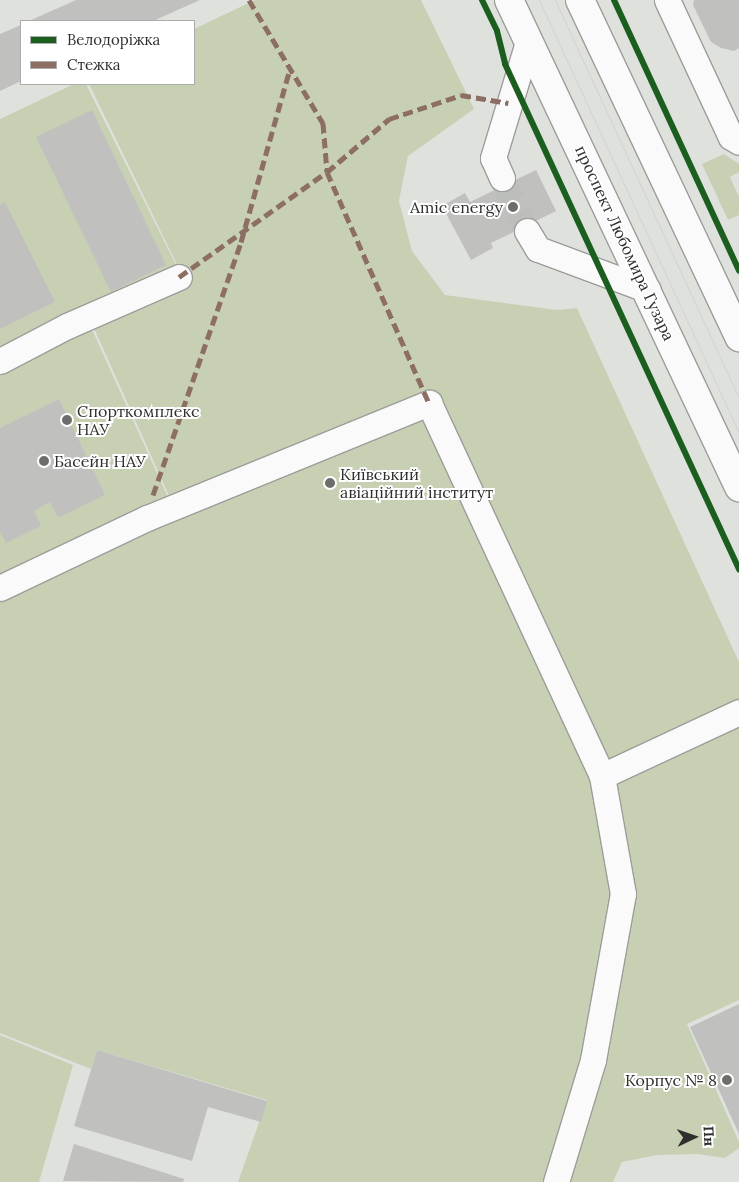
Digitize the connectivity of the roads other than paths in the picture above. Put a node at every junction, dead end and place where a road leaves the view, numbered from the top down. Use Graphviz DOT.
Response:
graph roads {
  1 [pos="508,0"];
  2 [pos="580,0"];
  3 [pos="668,0"];
  4 [pos="528,42"];
  5 [pos="739,142"];
  6 [pos="502,178"];
  7 [pos="527,231"];
  8 [pos="179,277"];
  9 [pos="648,290"];
  10 [pos="739,336"];
  11 [pos="0,361"];
  12 [pos="739,487"];
  13 [pos="0,588"];
  14 [pos="739,712"];
  15 [pos="602,776"];
  16 [pos="556,1182"];
  1 -- 4 [label="main road, проспект Любомира Гузара"];
  2 -- 10 [label="main road"];
  3 -- 5 [label="lane"];
  4 -- 6 [label="lane"];
  4 -- 9 [label="main road, проспект Любомира Гузара"];
  7 -- 9 [label="lane"];
  8 -- 11 [label="lane"];
  9 -- 12 [label="main road, проспект Любомира Гузара"];
  13 -- 15 [label="lane"];
  14 -- 15 [label="lane"];
  15 -- 16 [label="lane"];
}
